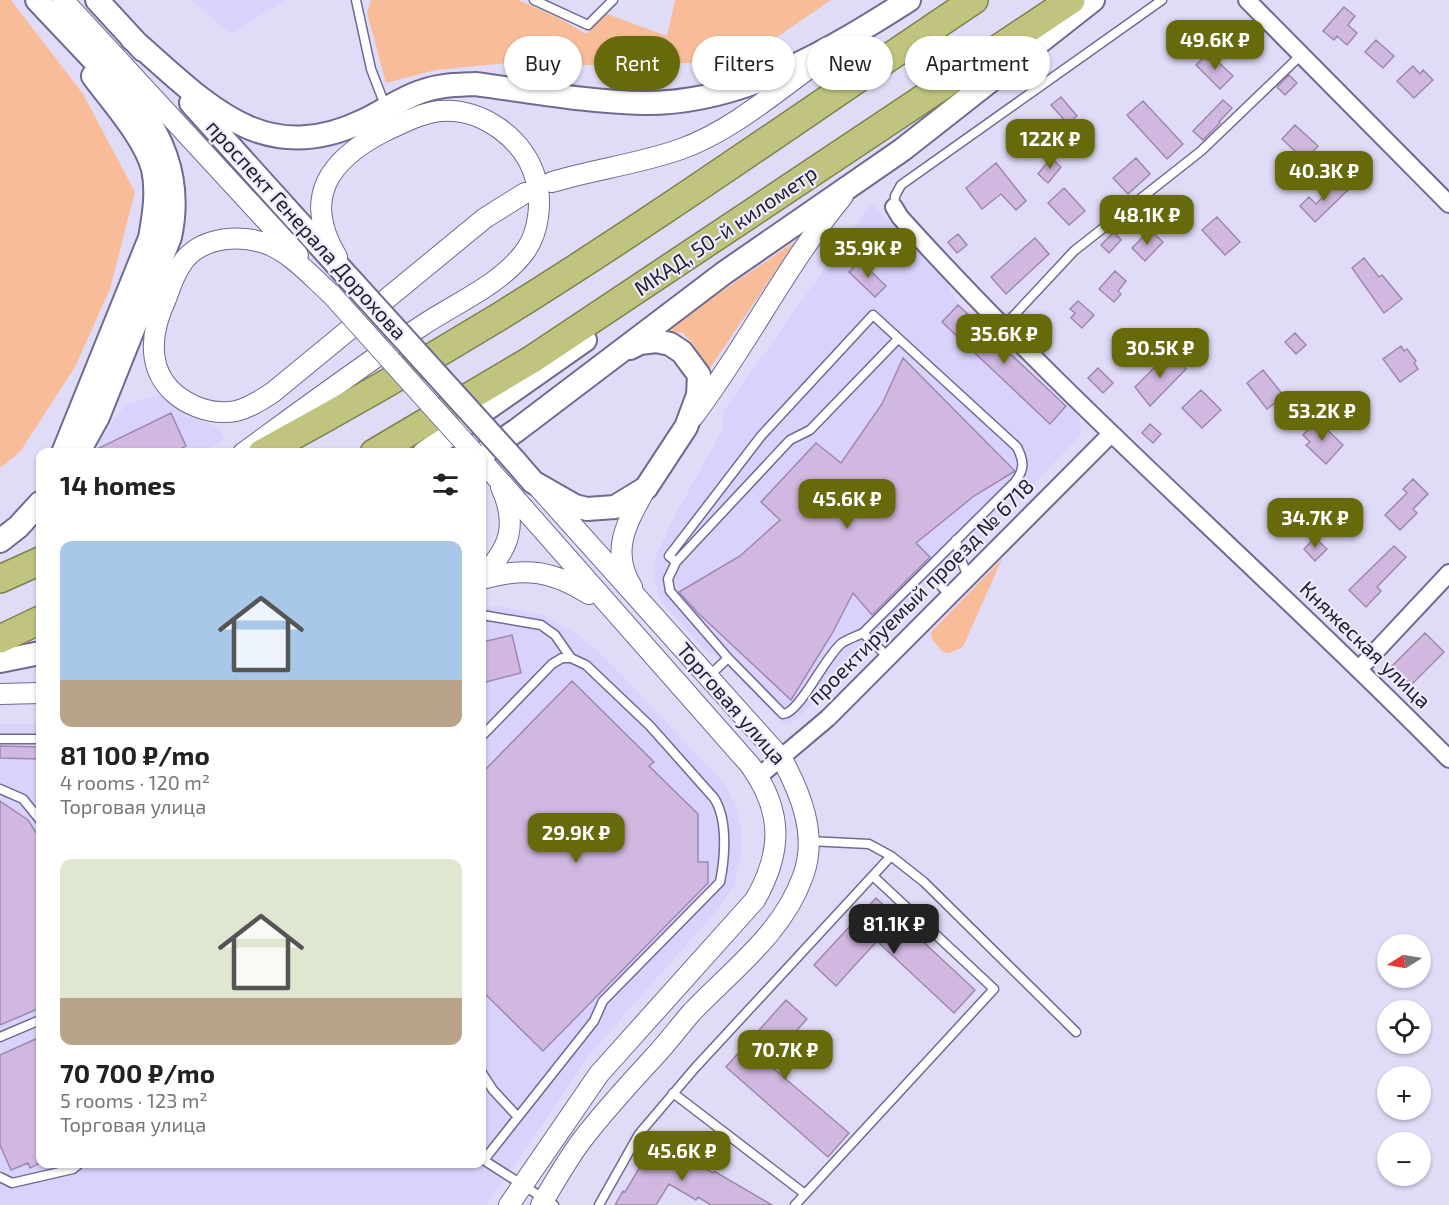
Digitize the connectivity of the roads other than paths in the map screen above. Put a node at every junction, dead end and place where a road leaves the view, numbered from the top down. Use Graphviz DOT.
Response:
graph roads {
  1 [pos="97,0"];
  2 [pos="356,0"];
  3 [pos="534,0"];
  4 [pos="613,0"];
  5 [pos="909,0"];
  6 [pos="974,0"];
  7 [pos="1071,0"];
  8 [pos="1093,0"];
  9 [pos="1162,0"];
  10 [pos="1247,0"];
  11 [pos="48,3"];
  12 [pos="855,34"];
  13 [pos="132,39"];
  14 [pos="1301,55"];
  15 [pos="386,108"];
  16 [pos="552,182"];
  17 [pos="848,190"];
  18 [pos="525,193"];
  19 [pos="1449,204"];
  20 [pos="894,207"];
  21 [pos="661,275"];
  22 [pos="349,278"];
  23 [pos="331,294"];
  24 [pos="1005,326"];
  25 [pos="897,339"];
  26 [pos="616,355"];
  27 [pos="686,427"];
  28 [pos="1111,434"];
  29 [pos="65,448"];
  30 [pos="81,448"];
  31 [pos="250,448"];
  32 [pos="271,448"];
  33 [pos="382,448"];
  34 [pos="431,448"];
  35 [pos="470,448"];
  36 [pos="486,451"];
  37 [pos="514,460"];
  38 [pos="486,466"];
  39 [pos="496,477"];
  40 [pos="533,482"];
  41 [pos="646,488"];
  42 [pos="36,507"];
  43 [pos="956,540"];
  44 [pos="0,541"];
  45 [pos="676,562"];
  46 [pos="36,563"];
  47 [pos="486,573"];
  48 [pos="1449,573"];
  49 [pos="486,577"];
  50 [pos="968,577"];
  51 [pos="0,579"];
  52 [pos="934,579"];
  53 [pos="950,595"];
  54 [pos="610,608"];
  55 [pos="646,610"];
  56 [pos="486,616"];
  57 [pos="36,622"];
  58 [pos="863,633"];
  59 [pos="0,639"];
  60 [pos="36,653"];
  61 [pos="888,657"];
  62 [pos="571,658"];
  63 [pos="728,658"];
  64 [pos="0,661"];
  65 [pos="1360,668"];
  66 [pos="709,676"];
  67 [pos="34,692"];
  68 [pos="0,694"];
  69 [pos="486,732"];
  70 [pos="0,739"];
  71 [pos="36,739"];
  72 [pos="782,759"];
  73 [pos="1449,759"];
  74 [pos="758,777"];
  75 [pos="0,789"];
  76 [pos="36,815"];
  77 [pos="809,841"];
  78 [pos="891,856"];
  79 [pos="873,876"];
  80 [pos="36,1022"];
  81 [pos="1076,1032"];
  82 [pos="0,1037"];
  83 [pos="486,1079"];
  84 [pos="673,1094"];
  85 [pos="518,1117"];
  86 [pos="486,1156"];
  87 [pos="486,1162"];
  88 [pos="74,1168"];
  89 [pos="0,1177"];
  90 [pos="521,1185"];
  91 [pos="806,1194"];
  92 [pos="546,1203"];
  93 [pos="509,1205"];
  94 [pos="599,1205"];
  95 [pos="795,1205"];
  1 -- 13 [label="main road, проспект Генерала Дорохова"];
  2 -- 15 [label="lane"];
  3 -- 4 [label="lane"];
  5 -- 12 [label="main road"];
  6 -- 32 [label="highway"];
  7 -- 21 [label="highway, МКАД, 50-й километр"];
  8 -- 17 [label="main road"];
  9 -- 20 [label="lane"];
  10 -- 14 [label="street"];
  11 -- 23 [label="street, проспект Генерала Дорохова"];
  11 -- 29 [label="main road"];
  11 -- 30 [label="main road"];
  12 -- 15 [label="main road"];
  12 -- 16 [label="street"];
  13 -- 15 [label="main road"];
  13 -- 22 [label="main road, проспект Генерала Дорохова"];
  14 -- 19 [label="street"];
  14 -- 24 [label="lane"];
  17 -- 26 [label="main road"];
  17 -- 27 [label="street"];
  18 -- 23 [label="street"];
  20 -- 24 [label="street, Княжеская улица"];
  21 -- 33 [label="highway, МКАД, 50-й километр"];
  21 -- 34 [label="main road"];
  22 -- 31 [label="street"];
  22 -- 37 [label="main road, проспект Генерала Дорохова, bridge"];
  23 -- 35 [label="street, проспект Генерала Дорохова, bridge"];
  24 -- 28 [label="street, Княжеская улица"];
  25 -- 43 [label="lane"];
  25 -- 45 [label="lane"];
  25 -- 45 [label="lane"];
  26 -- 27 [label="main road"];
  26 -- 36 [label="main road"];
  27 -- 41 [label="main road"];
  28 -- 50 [label="street, проектируемый проезд № 6718"];
  28 -- 65 [label="street, Княжеская улица"];
  37 -- 40 [label="main road, Торговая улица"];
  38 -- 39 [label="street"];
  39 -- 47 [label="street"];
  39 -- 54 [label="street, Торговая улица"];
  40 -- 41 [label="main road"];
  40 -- 55 [label="street, Торговая улица"];
  41 -- 55 [label="street"];
  42 -- 44 [label="main road"];
  43 -- 50 [label="lane"];
  43 -- 58 [label="lane"];
  45 -- 63 [label="lane"];
  46 -- 51 [label="highway"];
  48 -- 65 [label="street"];
  49 -- 54 [label="street"];
  50 -- 53 [label="street, проектируемый проезд № 6718"];
  52 -- 53 [label="lane"];
  53 -- 61 [label="street, проектируемый проезд № 6718"];
  54 -- 74 [label="street, Торговая улица"];
  55 -- 66 [label="street, Торговая улица"];
  56 -- 62 [label="lane"];
  57 -- 59 [label="highway"];
  58 -- 61 [label="lane"];
  58 -- 63 [label="lane"];
  60 -- 64 [label="main road"];
  61 -- 72 [label="street, проектируемый проезд № 6718"];
  62 -- 69 [label="lane"];
  62 -- 85 [label="lane"];
  63 -- 66 [label="lane"];
  65 -- 73 [label="street, Княжеская улица"];
  66 -- 72 [label="street, Торговая улица"];
  67 -- 68 [label="street"];
  70 -- 71 [label="lane"];
  72 -- 74 [label="street, проектируемый проезд № 6718"];
  72 -- 77 [label="street, Торговая улица"];
  74 -- 90 [label="street, Торговая улица"];
  75 -- 76 [label="lane"];
  77 -- 78 [label="lane"];
  77 -- 92 [label="street, Торговая улица"];
  78 -- 79 [label="lane"];
  78 -- 81 [label="lane"];
  79 -- 84 [label="lane"];
  79 -- 91 [label="lane"];
  80 -- 82 [label="lane"];
  83 -- 85 [label="lane"];
  84 -- 91 [label="lane"];
  84 -- 94 [label="lane"];
  85 -- 86 [label="lane"];
  87 -- 90 [label="lane"];
  88 -- 89 [label="lane"];
  90 -- 92 [label="lane"];
  90 -- 93 [label="street, Торговая улица"];
  91 -- 95 [label="lane"];
}
